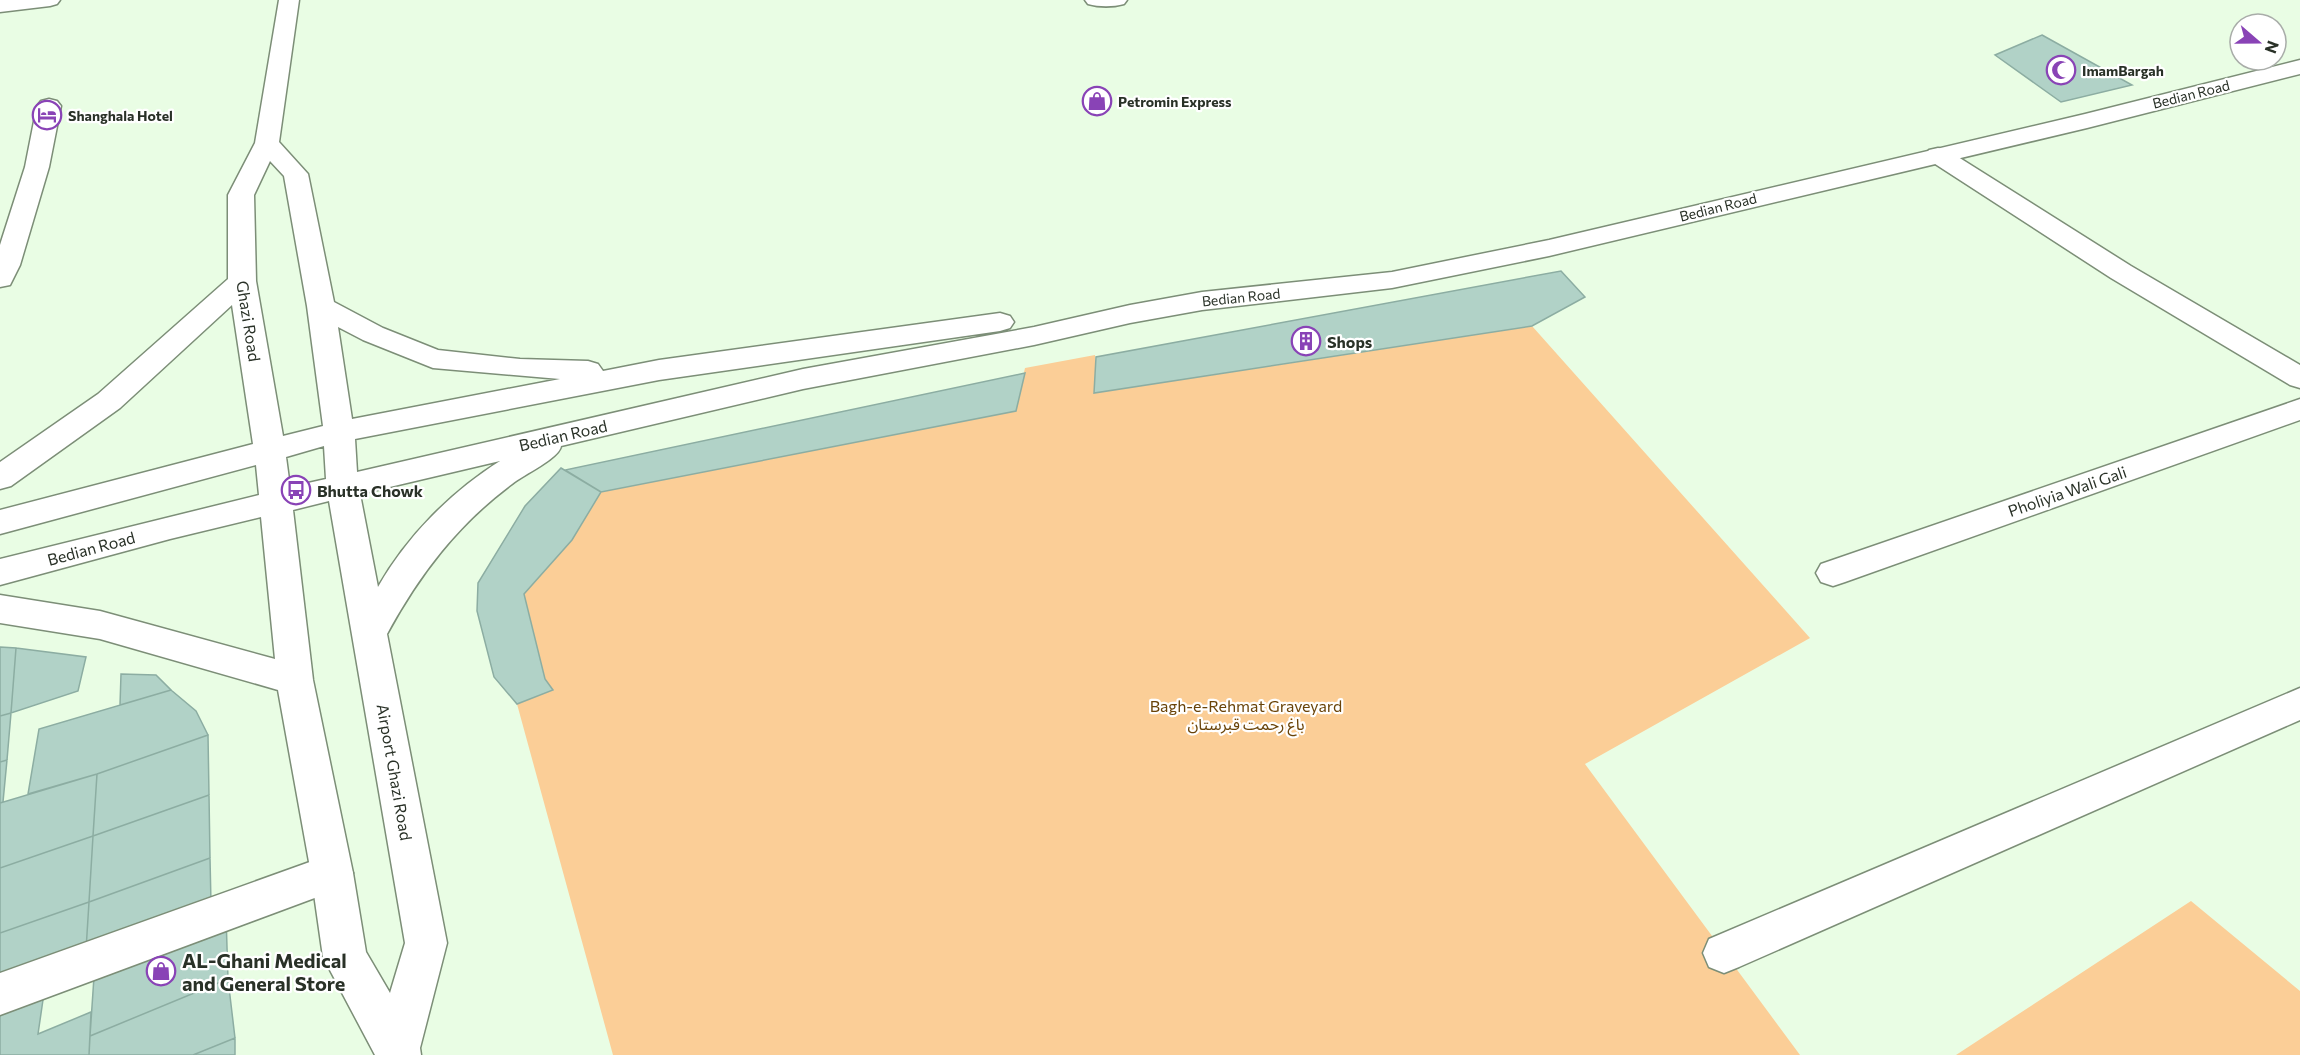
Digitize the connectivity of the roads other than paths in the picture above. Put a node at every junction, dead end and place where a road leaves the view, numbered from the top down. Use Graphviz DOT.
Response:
graph roads {
  1 [pos="50,0"];
  2 [pos="289,0"];
  3 [pos="1095,0"];
  4 [pos="1117,0"];
  5 [pos="0,6"];
  6 [pos="2300,67"];
  7 [pos="49,106"];
  8 [pos="267,143"];
  9 [pos="1938,154"];
  10 [pos="0,279"];
  11 [pos="242,281"];
  12 [pos="321,306"];
  13 [pos="1130,314"];
  14 [pos="659,370"];
  15 [pos="2300,378"];
  16 [pos="2300,409"];
  17 [pos="339,432"];
  18 [pos="576,432"];
  19 [pos="270,451"];
  20 [pos="0,478"];
  21 [pos="342,486"];
  22 [pos="274,503"];
  23 [pos="0,522"];
  24 [pos="0,572"];
  25 [pos="1833,573"];
  26 [pos="0,609"];
  27 [pos="370,633"];
  28 [pos="295,680"];
  29 [pos="2300,704"];
  30 [pos="332,873"];
  31 [pos="1724,953"];
  32 [pos="0,994"];
  33 [pos="397,1052"];
  1 -- 5 [label="main road"];
  2 -- 8 [label="main road, Ghazi Road"];
  3 -- 4 [label="main road"];
  6 -- 9 [label="main road, Bedian Road"];
  7 -- 10 [label="main road"];
  8 -- 11 [label="main road, Ghazi Road"];
  8 -- 12 [label="main road"];
  9 -- 13 [label="main road, Bedian Road"];
  9 -- 15 [label="main road"];
  11 -- 19 [label="main road, Ghazi Road"];
  11 -- 20 [label="main road"];
  12 -- 14 [label="main road"];
  12 -- 17 [label="main road"];
  13 -- 14 [label="main road, Bedian Road"];
  13 -- 18 [label="main road, Bedian Road"];
  14 -- 17 [label="main road, Bedian Road"];
  16 -- 25 [label="main road, Pholiyia Wali Gali"];
  17 -- 19 [label="main road, Bedian Road"];
  17 -- 21 [label="main road"];
  18 -- 21 [label="main road, Bedian Road"];
  18 -- 27 [label="main road"];
  19 -- 22 [label="main road, Ghazi Road"];
  19 -- 23 [label="main road, Bedian Road"];
  21 -- 22 [label="main road, Bedian Road"];
  21 -- 27 [label="main road, Airport Ghazi Road"];
  22 -- 24 [label="main road, Bedian Road"];
  22 -- 28 [label="main road, Ghazi Road"];
  26 -- 28 [label="main road"];
  27 -- 33 [label="main road, Airport Ghazi Road"];
  28 -- 30 [label="main road, Ghazi Road"];
  29 -- 31 [label="main road"];
  30 -- 32 [label="main road"];
  30 -- 33 [label="main road, Ghazi Road"];
}
